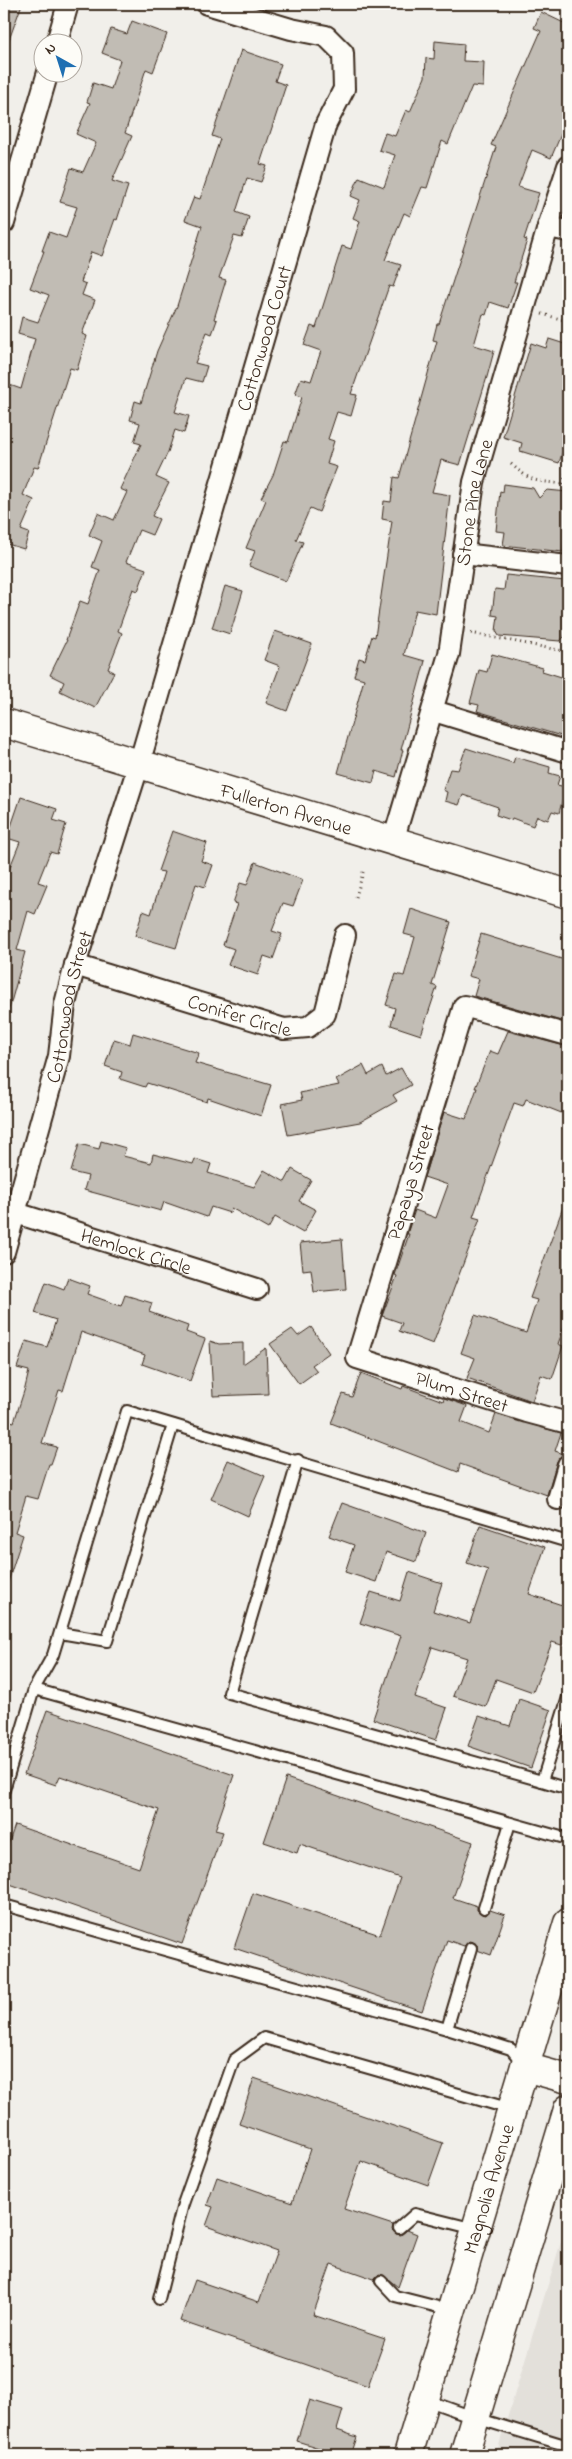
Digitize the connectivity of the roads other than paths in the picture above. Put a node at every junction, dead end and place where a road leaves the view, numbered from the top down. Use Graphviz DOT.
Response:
graph roads {
  1 [pos="68,4"];
  2 [pos="207,4"];
  3 [pos="60,32"];
  4 [pos="45,82"];
  5 [pos="568,166"];
  6 [pos="4,223"];
  7 [pos="548,226"];
  8 [pos="568,231"];
  9 [pos="463,554"];
  10 [pos="568,566"];
  11 [pos="434,711"];
  12 [pos="4,722"];
  13 [pos="568,752"];
  14 [pos="139,764"];
  15 [pos="393,841"];
  16 [pos="568,894"];
  17 [pos="345,935"];
  18 [pos="76,965"];
  19 [pos="568,1035"];
  20 [pos="16,1213"];
  21 [pos="4,1252"];
  22 [pos="257,1289"];
  23 [pos="357,1358"];
  24 [pos="568,1423"];
  25 [pos="172,1425"];
  26 [pos="298,1460"];
  27 [pos="568,1464"];
  28 [pos="558,1499"];
  29 [pos="568,1542"];
  30 [pos="60,1633"];
  31 [pos="34,1689"];
  32 [pos="568,1697"];
  33 [pos="542,1781"];
  34 [pos="568,1789"];
  35 [pos="4,1790"];
  36 [pos="510,1823"];
  37 [pos="568,1839"];
  38 [pos="4,1905"];
  39 [pos="484,1908"];
  40 [pos="568,1923"];
  41 [pos="471,1948"];
  42 [pos="447,2028"];
  43 [pos="525,2066"];
  44 [pos="568,2079"];
  45 [pos="512,2109"];
  46 [pos="568,2109"];
  47 [pos="399,2228"];
  48 [pos="476,2229"];
  49 [pos="381,2281"];
  50 [pos="159,2299"];
  51 [pos="452,2310"];
  52 [pos="425,2400"];
  53 [pos="476,2418"];
  54 [pos="568,2446"];
  55 [pos="408,2455"];
  56 [pos="464,2455"];
  1 -- 3 [label="street"];
  2 -- 14 [label="street, Cottonwood Court"];
  4 -- 6 [label="street"];
  5 -- 7 [label="street, Stone Pine Lane"];
  7 -- 8 [label="street"];
  7 -- 9 [label="street, Stone Pine Lane"];
  9 -- 10 [label="street"];
  9 -- 11 [label="street, Stone Pine Lane"];
  11 -- 13 [label="street"];
  11 -- 15 [label="street, Stone Pine Lane"];
  12 -- 14 [label="main road, Fullerton Avenue"];
  14 -- 15 [label="main road, Fullerton Avenue"];
  14 -- 18 [label="street, Cottonwood Street"];
  15 -- 16 [label="main road, Fullerton Avenue"];
  17 -- 18 [label="street, Conifer Circle"];
  18 -- 20 [label="street, Cottonwood Street"];
  19 -- 23 [label="street, Papaya Street"];
  20 -- 21 [label="street, Cottonwood Street"];
  20 -- 22 [label="street, Hemlock Circle"];
  23 -- 24 [label="street, Plum Street"];
  25 -- 26 [label="lane"];
  25 -- 30 [label="lane"];
  25 -- 30 [label="lane"];
  26 -- 29 [label="lane"];
  26 -- 33 [label="lane"];
  27 -- 28 [label="street"];
  30 -- 31 [label="lane"];
  31 -- 35 [label="lane"];
  31 -- 36 [label="lane"];
  32 -- 33 [label="lane"];
  33 -- 34 [label="lane"];
  36 -- 37 [label="lane"];
  36 -- 39 [label="lane"];
  38 -- 42 [label="lane"];
  40 -- 43 [label="main road, Magnolia Avenue"];
  41 -- 42 [label="lane"];
  42 -- 43 [label="lane"];
  43 -- 44 [label="main road"];
  43 -- 45 [label="main road, Magnolia Avenue"];
  45 -- 48 [label="main road, Magnolia Avenue"];
  45 -- 50 [label="lane"];
  46 -- 53 [label="main road"];
  47 -- 48 [label="lane"];
  48 -- 51 [label="main road, Magnolia Avenue"];
  49 -- 51 [label="lane"];
  51 -- 52 [label="main road, Magnolia Avenue"];
  52 -- 53 [label="lane"];
  52 -- 55 [label="main road, Magnolia Avenue"];
  53 -- 54 [label="lane"];
  53 -- 56 [label="main road"];
}
